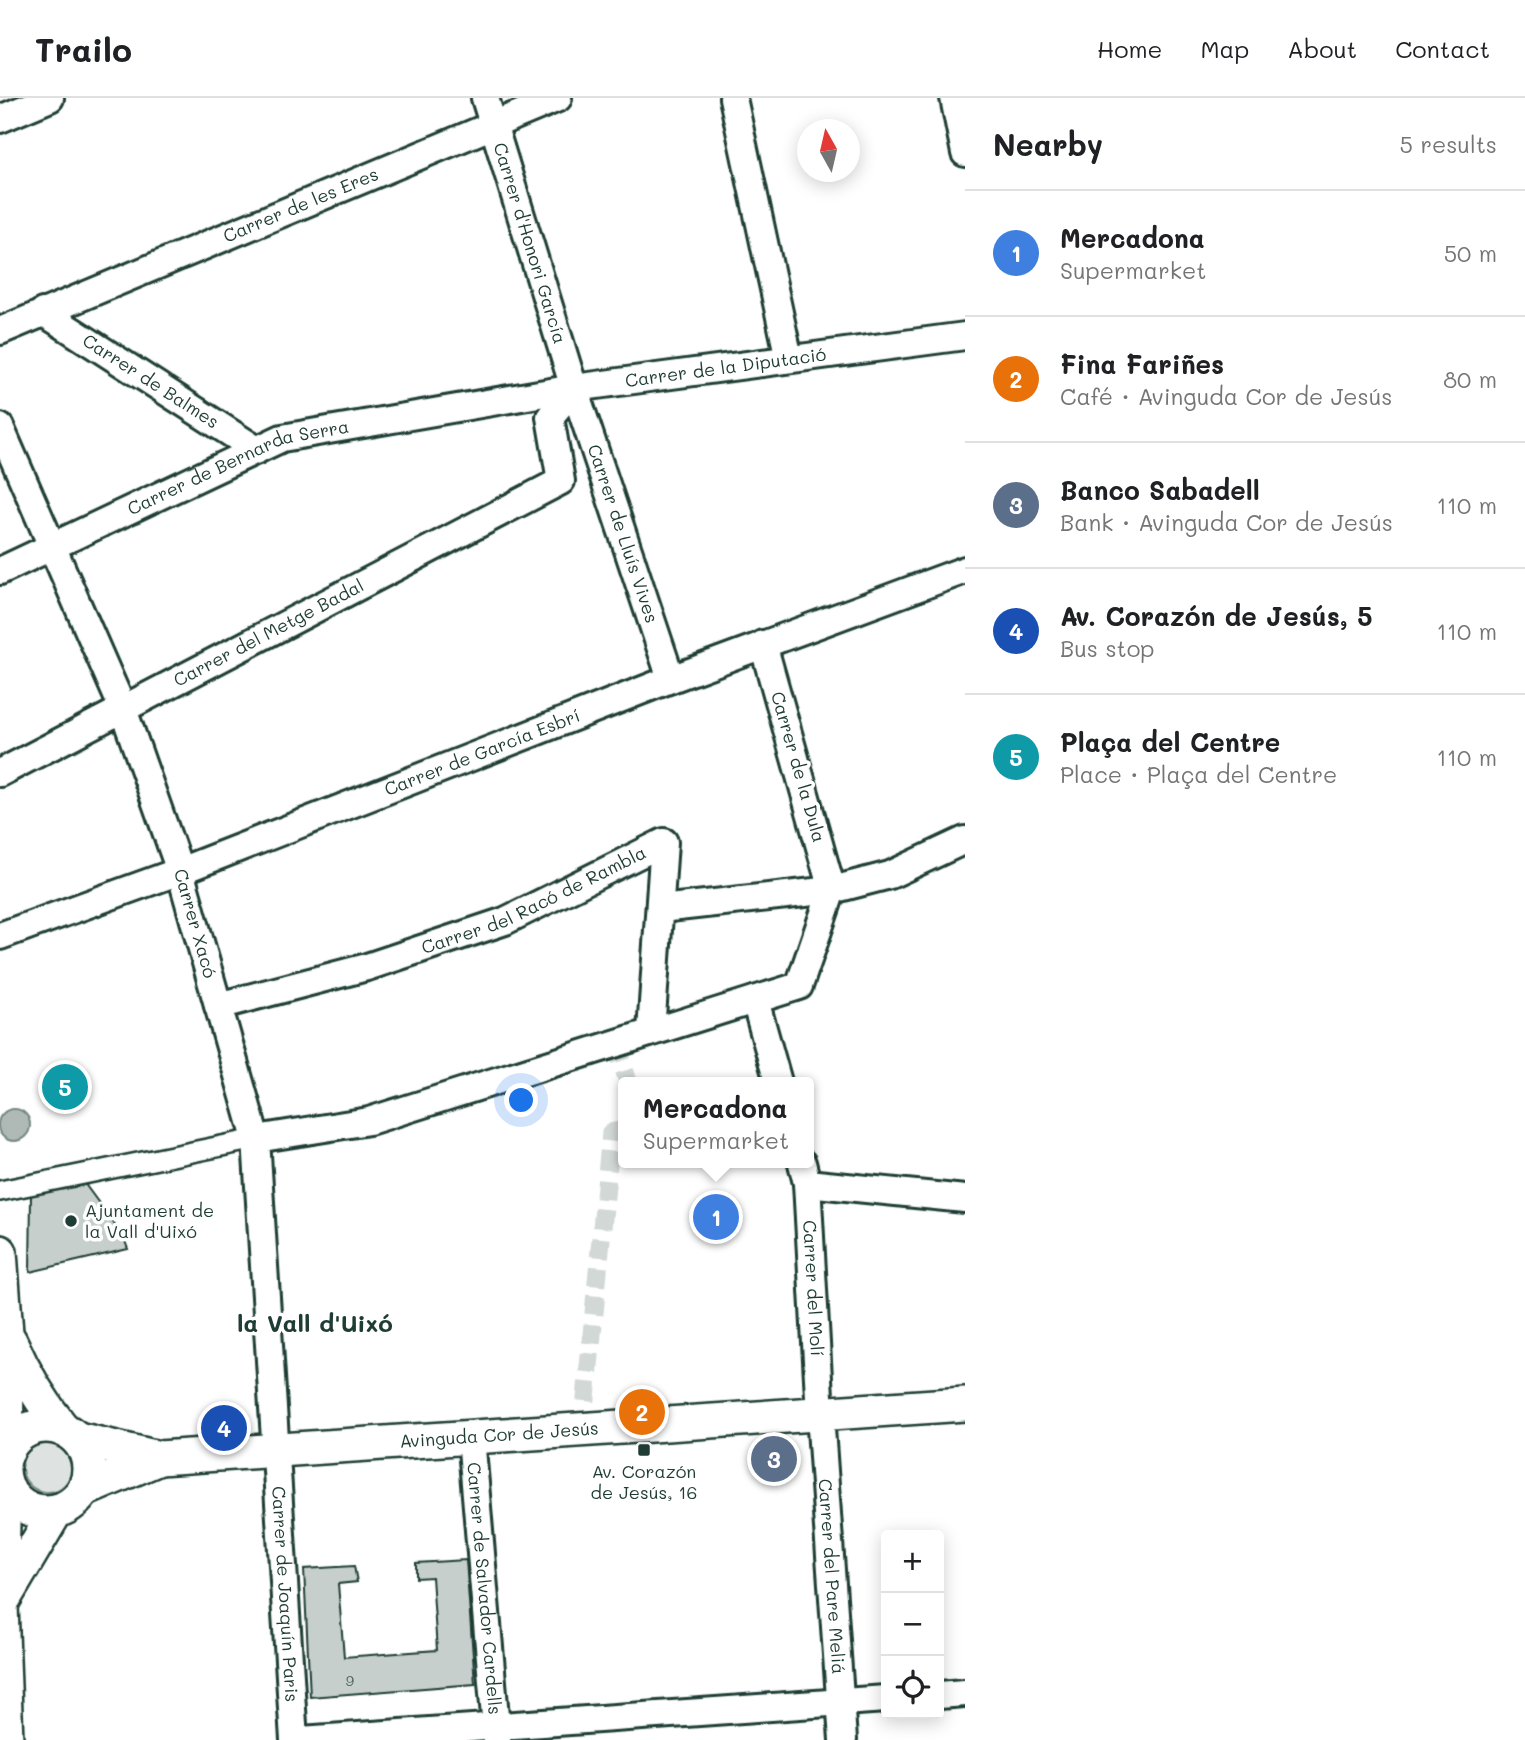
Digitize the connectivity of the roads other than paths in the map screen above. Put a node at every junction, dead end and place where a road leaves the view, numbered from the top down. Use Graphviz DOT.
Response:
graph roads {
  1 [pos="50,98"];
  2 [pos="485,98"];
  3 [pos="558,98"];
  4 [pos="733,98"];
  5 [pos="954,98"];
  6 [pos="0,119"];
  7 [pos="494,125"];
  8 [pos="965,153"];
  9 [pos="43,313"];
  10 [pos="0,331"];
  11 [pos="965,336"];
  12 [pos="789,359"];
  13 [pos="574,388"];
  14 [pos="488,403"];
  15 [pos="0,426"];
  16 [pos="257,450"];
  17 [pos="52,547"];
  18 [pos="965,570"];
  19 [pos="0,571"];
  20 [pos="763,645"];
  21 [pos="671,679"];
  22 [pos="123,709"];
  23 [pos="0,773"];
  24 [pos="965,840"];
  25 [pos="180,871"];
  26 [pos="832,890"];
  27 [pos="660,909"];
  28 [pos="0,936"];
  29 [pos="755,1000"];
  30 [pos="218,1006"];
  31 [pos="651,1032"];
  32 [pos="778,1077"];
  33 [pos="256,1139"];
  34 [pos="804,1173"];
  35 [pos="0,1191"];
  36 [pos="965,1199"];
  37 [pos="0,1252"];
  38 [pos="6,1333"];
  39 [pos="965,1404"];
  40 [pos="820,1414"];
  41 [pos="71,1434"];
  42 [pos="471,1437"];
  43 [pos="276,1450"];
  44 [pos="159,1458"];
  45 [pos="3,1467"];
  46 [pos="84,1490"];
  47 [pos="56,1511"];
  48 [pos="1,1605"];
  49 [pos="965,1693"];
  50 [pos="944,1695"];
  51 [pos="881,1699"];
  52 [pos="840,1702"];
  53 [pos="496,1733"];
  54 [pos="6,1740"];
  55 [pos="294,1740"];
  56 [pos="301,1740"];
  57 [pos="843,1740"];
  1 -- 6 [label="street"];
  2 -- 7 [label="street, Carrer d'Honori García"];
  3 -- 7 [label="street, Carrer de les Eres"];
  4 -- 12 [label="street"];
  5 -- 8 [label="street"];
  7 -- 9 [label="street, Carrer de les Eres"];
  7 -- 13 [label="street, Carrer d'Honori García"];
  9 -- 10 [label="street, Carrer de les Eres"];
  9 -- 16 [label="street, Carrer de Balmes"];
  11 -- 12 [label="street, Carrer de la Diputació"];
  12 -- 13 [label="street, Carrer de la Diputació"];
  13 -- 14 [label="street, Carrer de la Diputació"];
  13 -- 21 [label="street, Carrer de Lluís Vives"];
  13 -- 22 [label="street, Carrer del Metge Badal"];
  14 -- 16 [label="street, Carrer de Bernarda Serra"];
  15 -- 17 [label="street, Carrer Xacó"];
  16 -- 17 [label="street, Carrer de Bernarda Serra"];
  17 -- 19 [label="street, Carrer de Bernarda Serra"];
  17 -- 22 [label="street, Carrer Xacó"];
  18 -- 20 [label="street, Carrer de García Esbrí"];
  20 -- 21 [label="street, Carrer de García Esbrí"];
  20 -- 26 [label="street, Carrer de la Dula"];
  21 -- 25 [label="street, Carrer de García Esbrí"];
  22 -- 23 [label="street, Carrer del Metge Badal"];
  22 -- 25 [label="street, Carrer Xacó"];
  24 -- 26 [label="street"];
  25 -- 28 [label="street, Carrer de García Esbrí"];
  25 -- 30 [label="street, Carrer Xacó"];
  26 -- 27 [label="street"];
  26 -- 29 [label="street"];
  27 -- 30 [label="street, Carrer del Racó de Rambla"];
  27 -- 31 [label="street, Carrer del Racó de Rambla"];
  29 -- 31 [label="street"];
  29 -- 32 [label="street"];
  30 -- 33 [label="street, Carrer Xacó"];
  31 -- 33 [label="street"];
  33 -- 35 [label="street"];
  33 -- 43 [label="street, Carrer Xacó"];
  34 -- 36 [label="street"];
  34 -- 40 [label="street, Carrer del Molí"];
  37 -- 38 [label="street"];
  38 -- 41 [label="street"];
  38 -- 45 [label="street"];
  39 -- 40 [label="street, Avinguda Cor de Jesús"];
  40 -- 42 [label="street, Avinguda Cor de Jesús"];
  40 -- 52 [label="street, Carrer del Pare Meliá"];
  41 -- 44 [label="street, Avinguda Cor de Jesús"];
  41 -- 45 [label="street"];
  41 -- 46 [label="street"];
  42 -- 43 [label="street, Avinguda Cor de Jesús"];
  42 -- 53 [label="street, Carrer de Salvador Cardells"];
  43 -- 44 [label="street, Avinguda Cor de Jesús"];
  43 -- 55 [label="street, Carrer de Joaquín Paris"];
  44 -- 46 [label="street, Avinguda Cor de Jesús"];
  45 -- 47 [label="street"];
  45 -- 48 [label="street"];
  46 -- 47 [label="street"];
  47 -- 48 [label="street"];
  48 -- 54 [label="street"];
  49 -- 50 [label="street"];
  51 -- 52 [label="street"];
  52 -- 53 [label="street"];
  52 -- 57 [label="street, Carrer del Pare Meliá"];
  53 -- 56 [label="street"];
}
